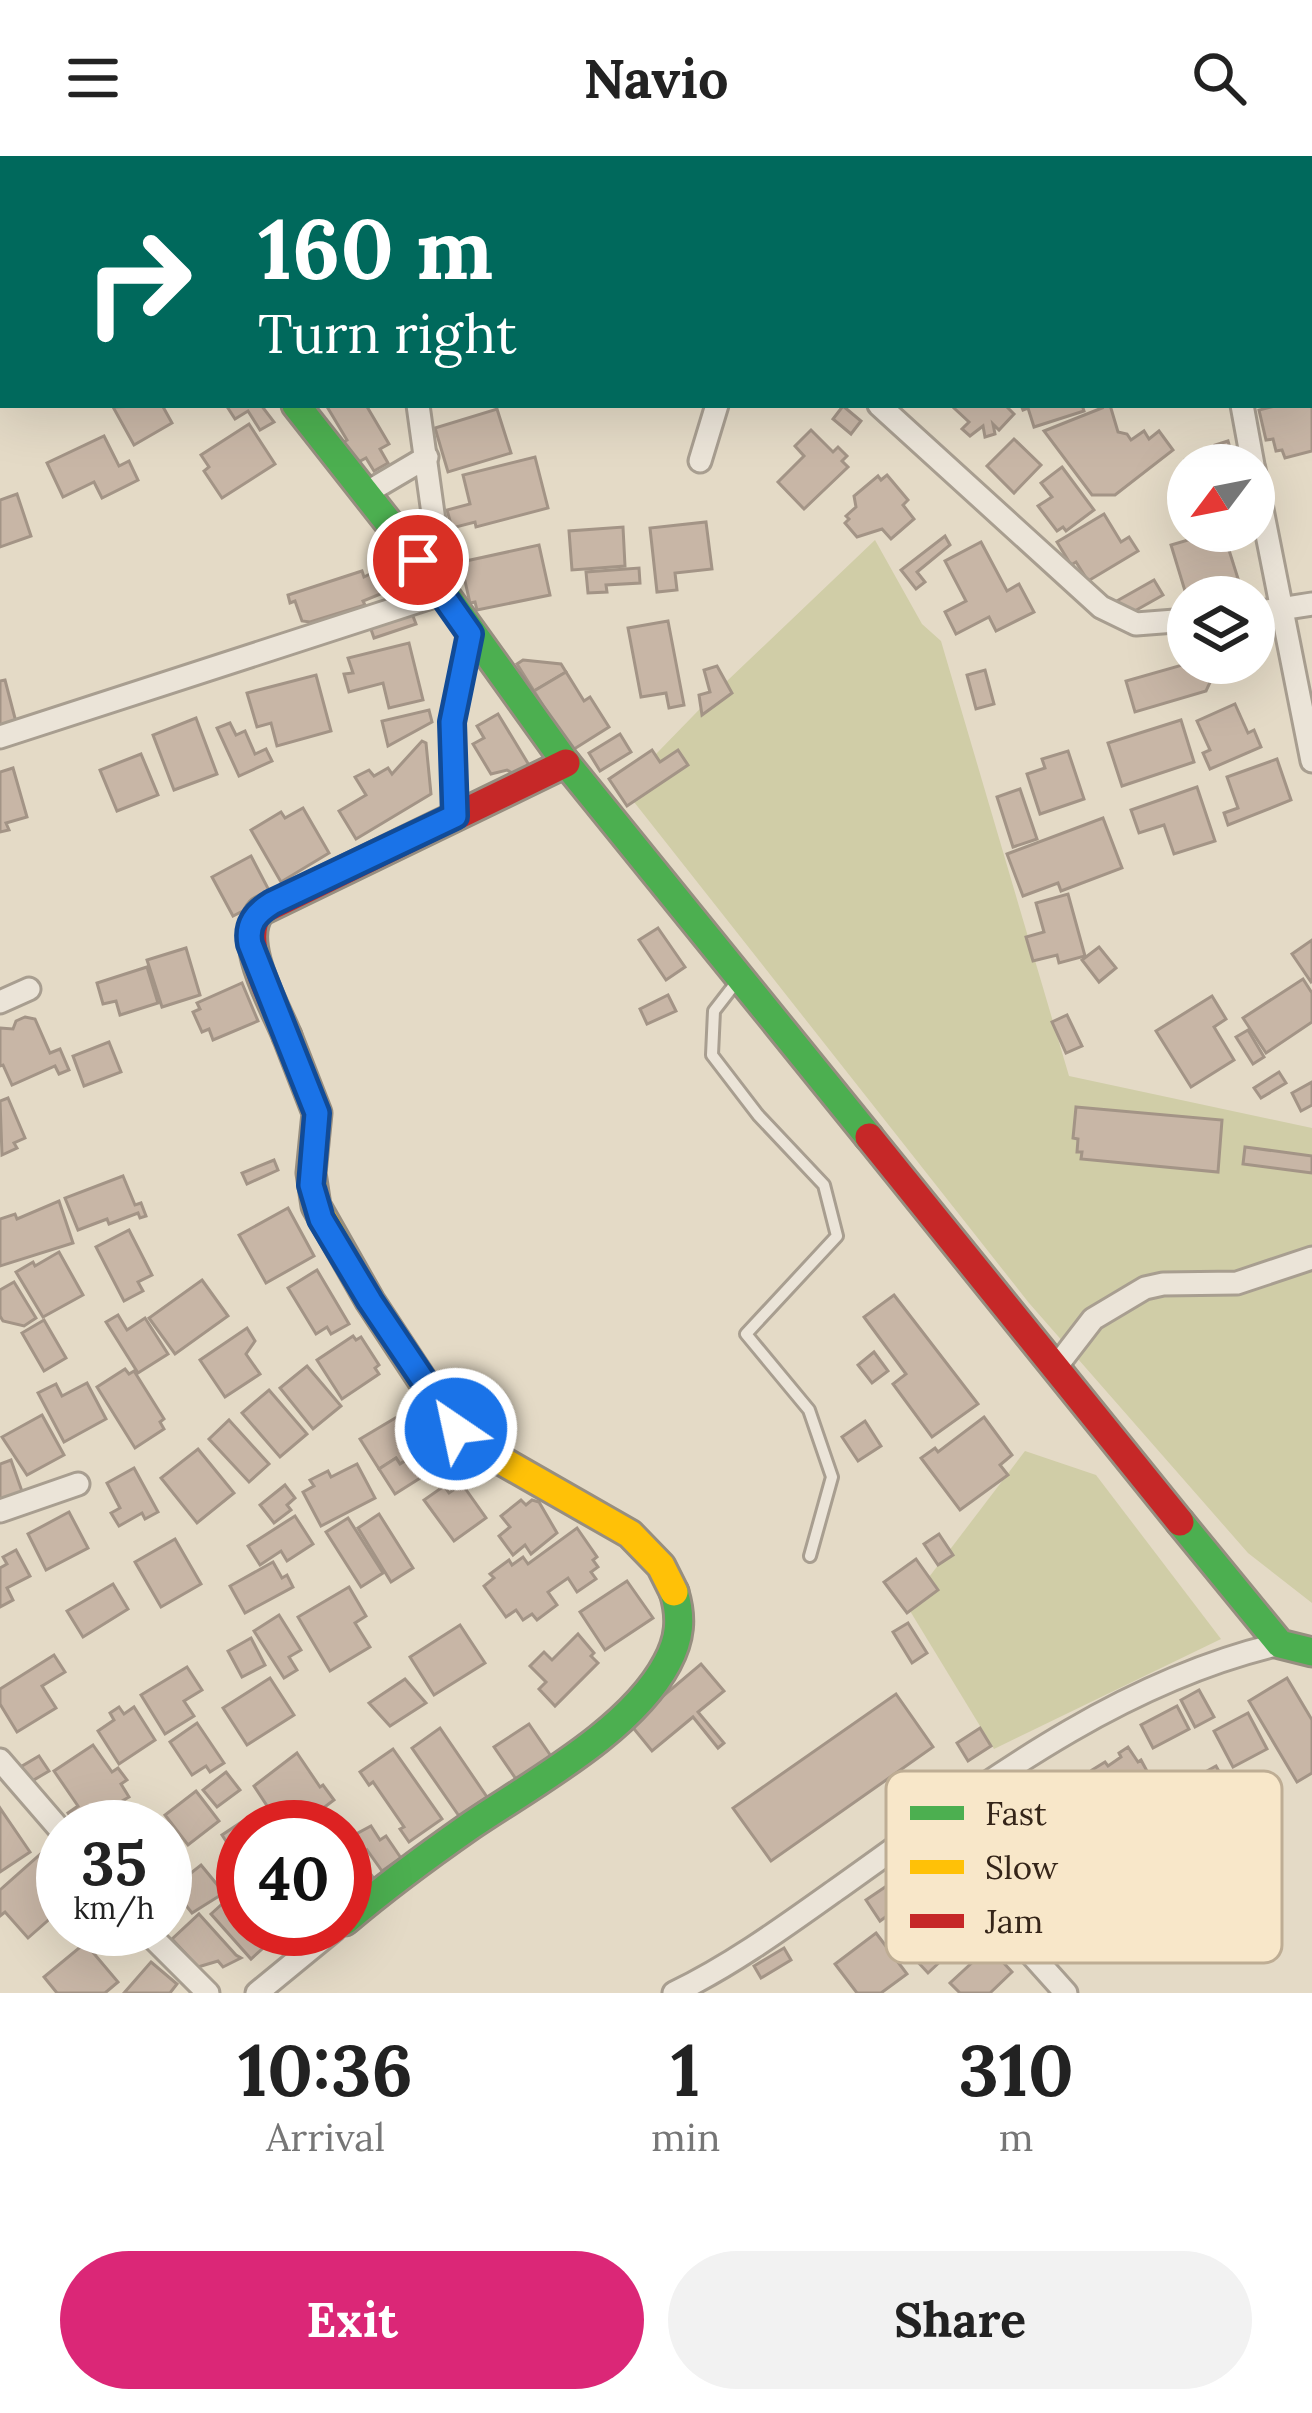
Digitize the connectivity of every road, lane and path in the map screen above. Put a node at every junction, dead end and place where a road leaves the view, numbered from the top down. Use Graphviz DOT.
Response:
graph roads {
  1 [pos="298,408"];
  2 [pos="419,408"];
  3 [pos="716,408"];
  4 [pos="882,408"];
  5 [pos="1243,408"];
  6 [pos="1250,444"];
  7 [pos="427,457"];
  8 [pos="700,461"];
  9 [pos="366,493"];
  10 [pos="1269,552"];
  11 [pos="444,593"];
  12 [pos="1312,604"];
  13 [pos="1280,610"];
  14 [pos="1275,611"];
  15 [pos="1167,622"];
  16 [pos="470,634"];
  17 [pos="0,736"];
  18 [pos="1312,761"];
  19 [pos="566,763"];
  20 [pos="455,816"];
  21 [pos="739,979"];
  22 [pos="29,989"];
  23 [pos="0,1002"];
  24 [pos="1312,1258"];
  25 [pos="1056,1367"];
  26 [pos="78,1484"];
  27 [pos="0,1510"];
  28 [pos="810,1556"];
  29 [pos="1280,1643"];
  30 [pos="1312,1652"];
  31 [pos="0,1760"];
  32 [pos="1007,1771"];
  33 [pos="36,1802"];
  34 [pos="886,1854"];
  35 [pos="372,1899"];
  36 [pos="171,1956"];
  37 [pos="302,1956"];
  38 [pos="1039,1963"];
  39 [pos="208,1993"];
  40 [pos="257,1993"];
  41 [pos="674,1993"];
  42 [pos="1066,1993"];
  1 -- 9 [label="street"];
  2 -- 7 [label="street"];
  3 -- 8 [label="street"];
  4 -- 15 [label="street"];
  5 -- 6 [label="street"];
  7 -- 9 [label="street"];
  7 -- 11 [label="street"];
  9 -- 11 [label="street"];
  10 -- 13 [label="street"];
  11 -- 16 [label="street"];
  11 -- 17 [label="street"];
  12 -- 13 [label="street"];
  13 -- 14 [label="street"];
  13 -- 18 [label="street"];
  16 -- 19 [label="street"];
  16 -- 20 [label="street"];
  19 -- 20 [label="street"];
  19 -- 21 [label="street"];
  20 -- 35 [label="street"];
  21 -- 25 [label="street"];
  21 -- 28 [label="lane"];
  22 -- 23 [label="street"];
  24 -- 25 [label="street"];
  25 -- 29 [label="street"];
  26 -- 27 [label="street"];
  29 -- 30 [label="street"];
  29 -- 32 [label="street"];
  31 -- 33 [label="street"];
  34 -- 41 [label="street"];
  36 -- 39 [label="street"];
  37 -- 40 [label="street"];
  38 -- 42 [label="street"];
}
